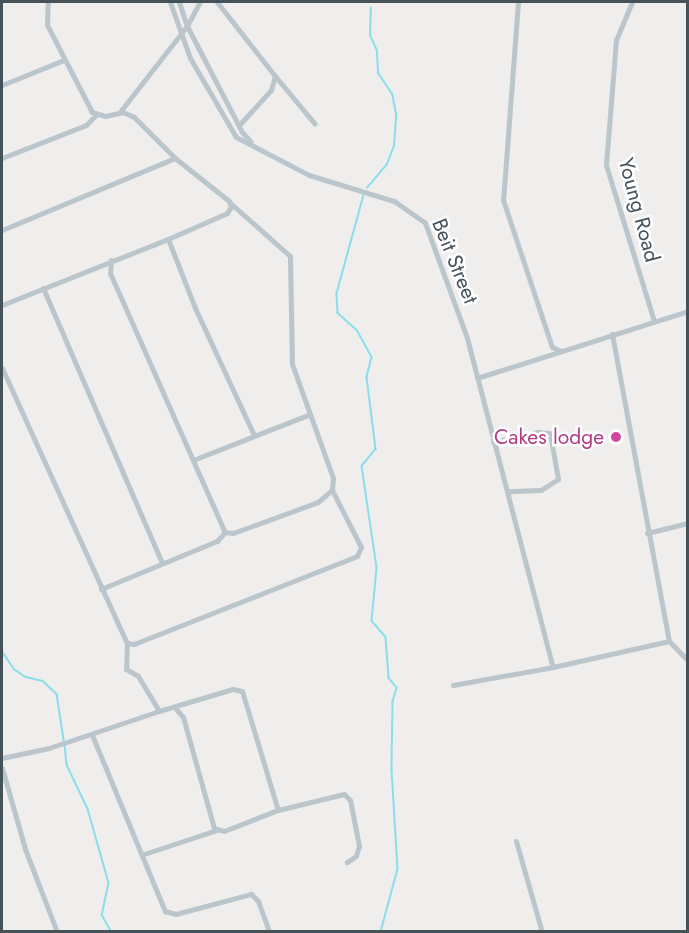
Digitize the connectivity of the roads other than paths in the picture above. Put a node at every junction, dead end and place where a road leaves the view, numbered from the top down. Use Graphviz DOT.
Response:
graph roads {
  1 [pos="48,2"];
  2 [pos="170,2"];
  3 [pos="179,2"];
  4 [pos="200,2"];
  5 [pos="217,2"];
  6 [pos="518,2"];
  7 [pos="632,2"];
  8 [pos="187,26"];
  9 [pos="181,34"];
  10 [pos="64,60"];
  11 [pos="275,76"];
  12 [pos="2,85"];
  13 [pos="119,113"];
  14 [pos="96,115"];
  15 [pos="315,124"];
  16 [pos="238,125"];
  17 [pos="260,149"];
  18 [pos="2,158"];
  19 [pos="175,158"];
  20 [pos="231,203"];
  21 [pos="2,230"];
  22 [pos="168,239"];
  23 [pos="111,260"];
  24 [pos="43,288"];
  25 [pos="2,305"];
  26 [pos="687,311"];
  27 [pos="654,321"];
  28 [pos="612,334"];
  29 [pos="561,351"];
  30 [pos="2,368"];
  31 [pos="477,378"];
  32 [pos="308,416"];
  33 [pos="254,435"];
  34 [pos="493,442"];
  35 [pos="193,460"];
  36 [pos="333,490"];
  37 [pos="507,491"];
  38 [pos="687,523"];
  39 [pos="225,532"];
  40 [pos="647,533"];
  41 [pos="162,563"];
  42 [pos="101,589"];
  43 [pos="669,641"];
  44 [pos="127,643"];
  45 [pos="687,661"];
  46 [pos="553,667"];
  47 [pos="453,685"];
  48 [pos="176,709"];
  49 [pos="159,711"];
  50 [pos="92,735"];
  51 [pos="2,758"];
  52 [pos="2,768"];
  53 [pos="278,810"];
  54 [pos="217,830"];
  55 [pos="516,841"];
  56 [pos="144,854"];
  57 [pos="348,862"];
  58 [pos="57,932"];
  59 [pos="269,932"];
  60 [pos="542,932"];
  1 -- 10 [label="street"];
  2 -- 9 [label="street, Beit Street"];
  3 -- 8 [label="street"];
  4 -- 8 [label="street"];
  5 -- 11 [label="street"];
  6 -- 29 [label="street"];
  7 -- 27 [label="street, Young Road"];
  8 -- 9 [label="street"];
  8 -- 16 [label="street"];
  9 -- 13 [label="street"];
  9 -- 17 [label="street, Beit Street"];
  10 -- 12 [label="street"];
  10 -- 14 [label="street"];
  11 -- 15 [label="street"];
  11 -- 16 [label="street"];
  13 -- 14 [label="street"];
  13 -- 19 [label="street"];
  14 -- 18 [label="street"];
  16 -- 17 [label="street"];
  17 -- 31 [label="street, Beit Street"];
  19 -- 20 [label="street"];
  19 -- 21 [label="street"];
  20 -- 22 [label="street"];
  20 -- 32 [label="street"];
  22 -- 23 [label="street"];
  22 -- 33 [label="street"];
  23 -- 24 [label="street"];
  23 -- 35 [label="street"];
  24 -- 25 [label="street"];
  24 -- 41 [label="street"];
  26 -- 27 [label="street"];
  27 -- 28 [label="street"];
  28 -- 29 [label="street"];
  28 -- 40 [label="street"];
  29 -- 31 [label="street"];
  30 -- 42 [label="street"];
  31 -- 34 [label="street, Beit Street"];
  32 -- 33 [label="street"];
  32 -- 36 [label="street"];
  33 -- 35 [label="street"];
  34 -- 37 [label="street, Beit Street"];
  34 -- 37 [label="street"];
  35 -- 39 [label="street"];
  36 -- 39 [label="street"];
  36 -- 44 [label="street"];
  37 -- 46 [label="street, Beit Street"];
  38 -- 40 [label="street"];
  39 -- 41 [label="street"];
  40 -- 43 [label="street"];
  41 -- 42 [label="street"];
  42 -- 44 [label="street"];
  43 -- 45 [label="street"];
  43 -- 46 [label="street"];
  44 -- 49 [label="street"];
  46 -- 47 [label="street"];
  48 -- 49 [label="street"];
  48 -- 53 [label="street"];
  48 -- 54 [label="street"];
  49 -- 50 [label="street"];
  50 -- 51 [label="street"];
  50 -- 56 [label="street"];
  52 -- 58 [label="street"];
  53 -- 54 [label="street"];
  53 -- 57 [label="street"];
  54 -- 56 [label="street"];
  55 -- 60 [label="street"];
  56 -- 59 [label="street"];
}
